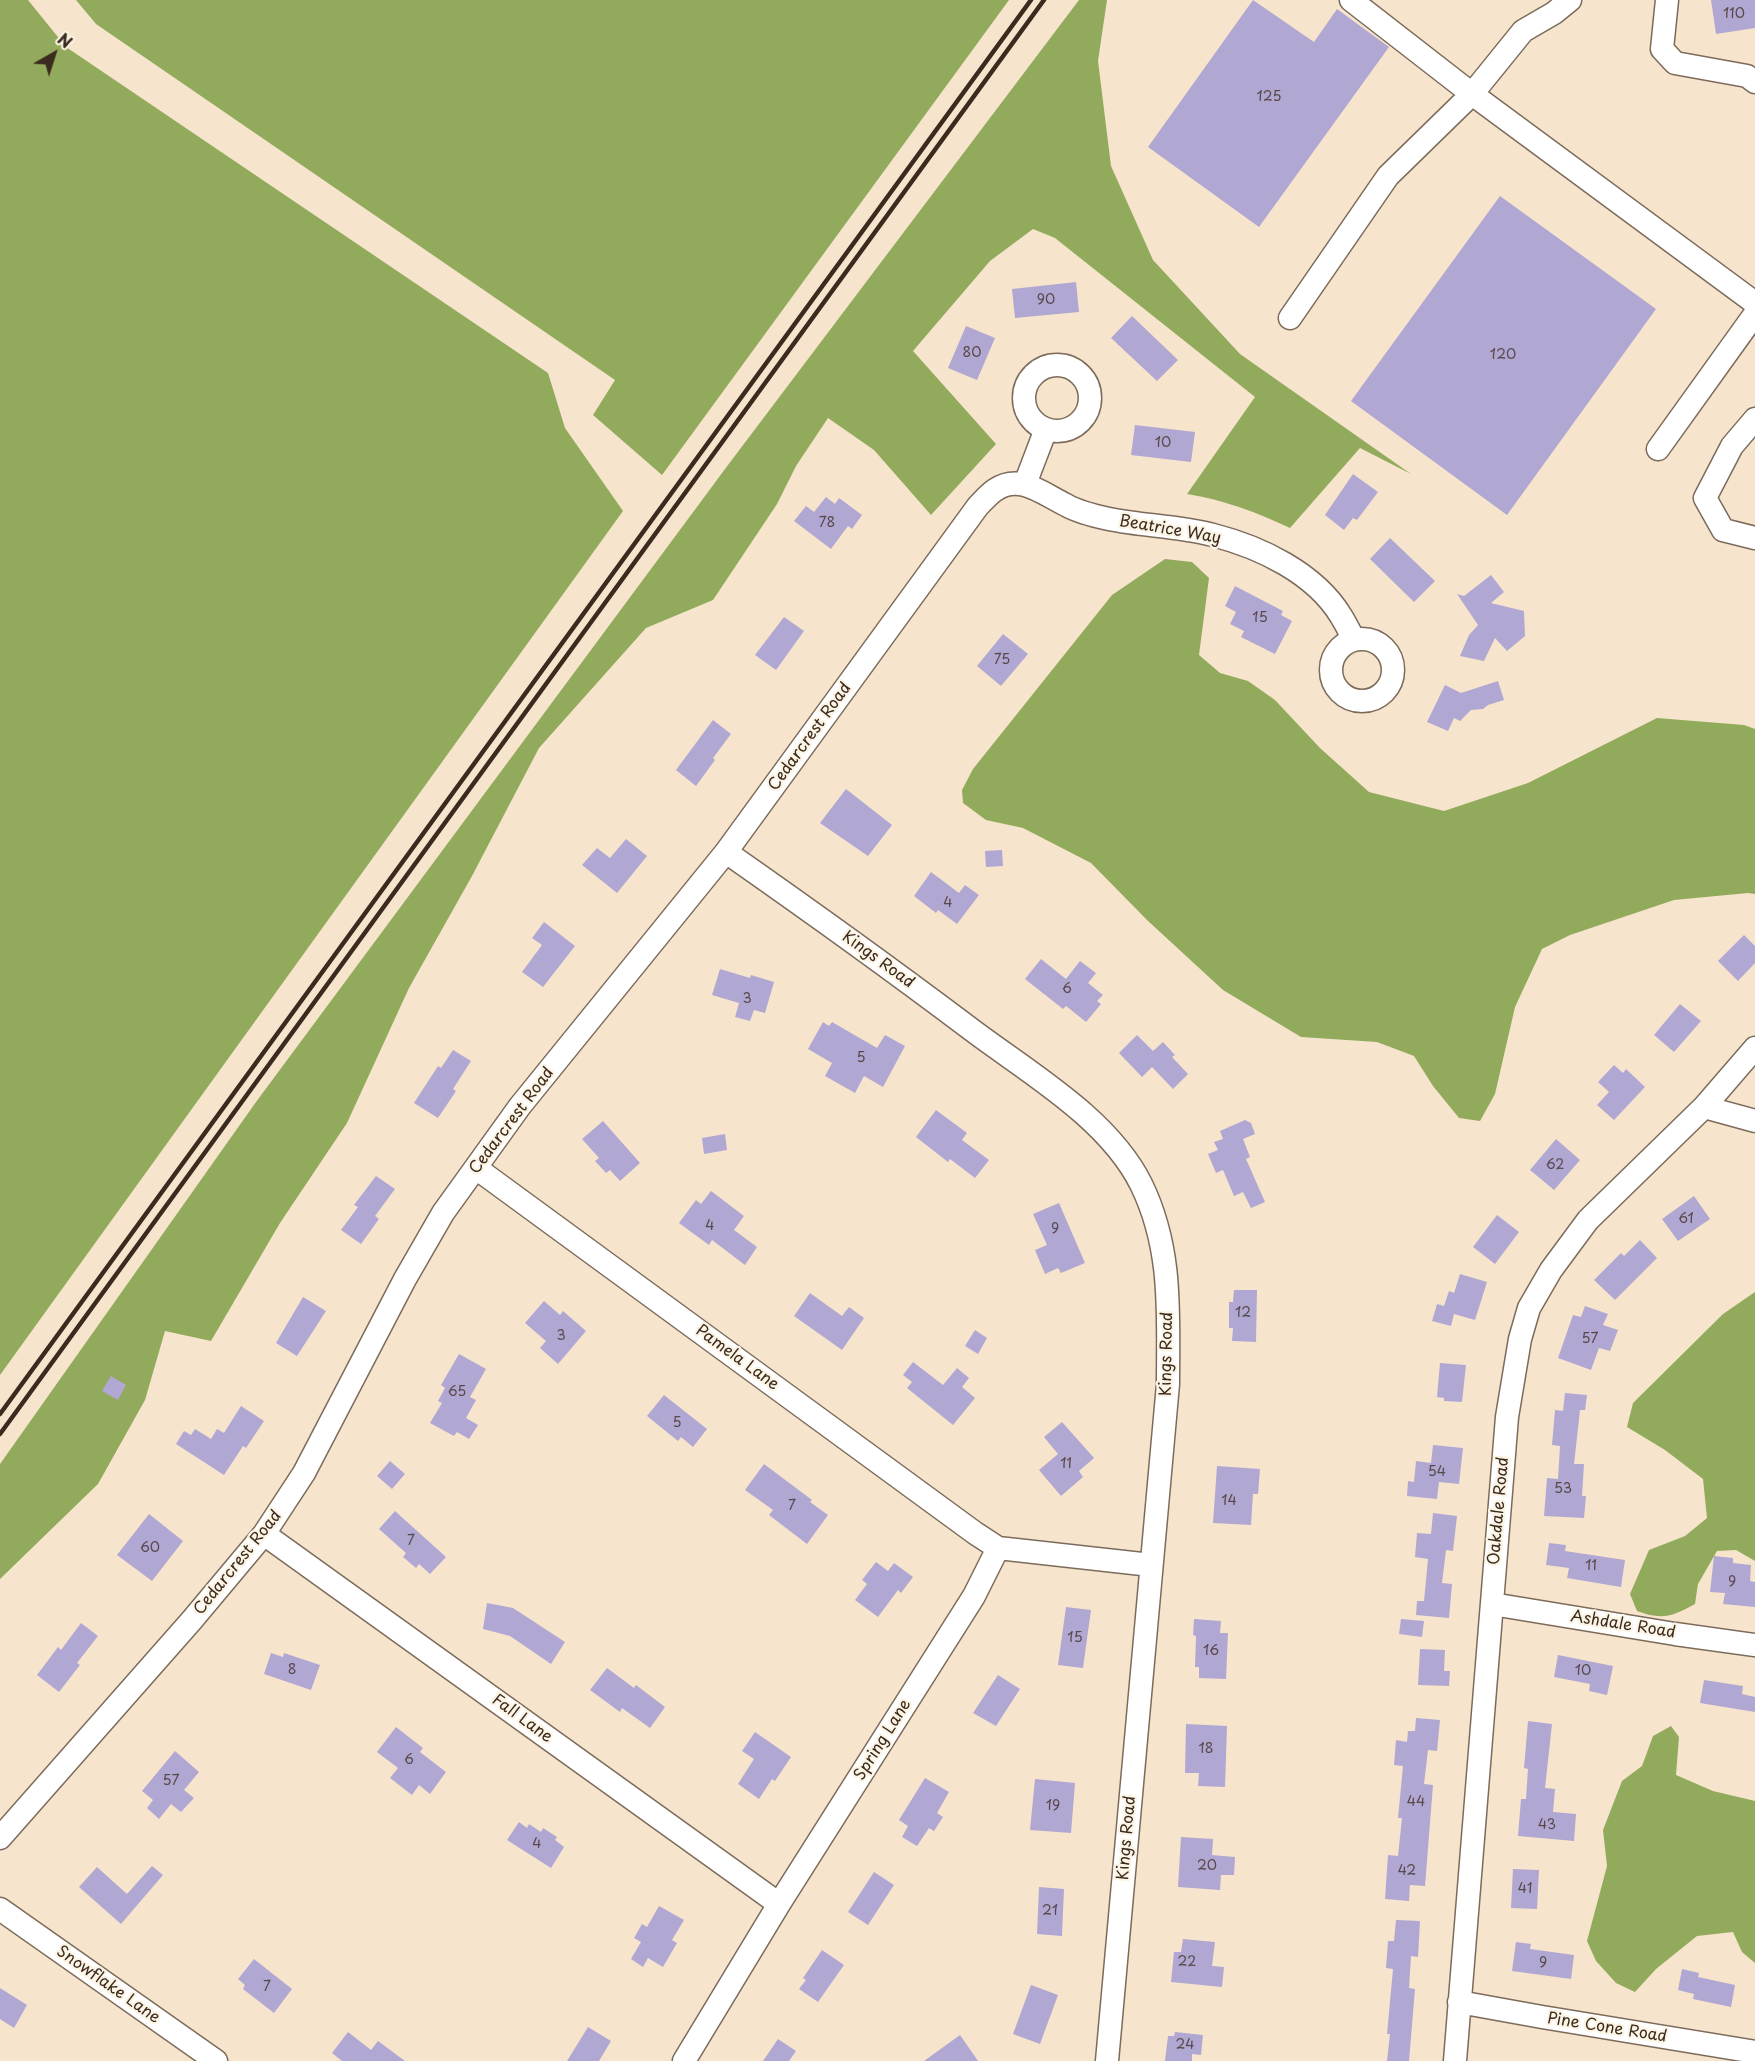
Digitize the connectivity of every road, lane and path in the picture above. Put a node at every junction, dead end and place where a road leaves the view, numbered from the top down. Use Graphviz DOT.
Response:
graph roads {
  1 [pos="1351,0"];
  2 [pos="1570,0"];
  3 [pos="1666,0"];
  4 [pos="1755,82"];
  5 [pos="1472,93"];
  6 [pos="1755,303"];
  7 [pos="1755,314"];
  8 [pos="1290,318"];
  9 [pos="1755,419"];
  10 [pos="1046,429"];
  11 [pos="1658,449"];
  12 [pos="1025,484"];
  13 [pos="1755,538"];
  14 [pos="1354,640"];
  15 [pos="726,852"];
  16 [pos="1755,1048"];
  17 [pos="1704,1107"];
  18 [pos="1755,1121"];
  19 [pos="476,1167"];
  20 [pos="264,1534"];
  21 [pos="998,1548"];
  22 [pos="1151,1565"];
  23 [pos="1492,1604"];
  24 [pos="1755,1644"];
  25 [pos="0,1838"];
  26 [pos="779,1904"];
  27 [pos="0,1909"];
  28 [pos="1460,2002"];
  29 [pos="1755,2052"];
  30 [pos="216,2061"];
  31 [pos="684,2061"];
  32 [pos="1107,2061"];
  33 [pos="1455,2061"];
  1 -- 5 [label="street"];
  2 -- 5 [label="street"];
  3 -- 4 [label="street"];
  5 -- 6 [label="street"];
  5 -- 8 [label="street"];
  7 -- 11 [label="street"];
  9 -- 13 [label="street"];
  10 -- 12 [label="street"];
  12 -- 14 [label="street, Beatrice Way"];
  12 -- 15 [label="street, Cedarcrest Road"];
  15 -- 19 [label="street, Cedarcrest Road"];
  15 -- 22 [label="street, Kings Road"];
  16 -- 17 [label="street, Oakdale Road"];
  17 -- 18 [label="street"];
  17 -- 23 [label="street, Oakdale Road"];
  19 -- 20 [label="street, Cedarcrest Road"];
  19 -- 21 [label="street, Pamela Lane"];
  20 -- 25 [label="street, Cedarcrest Road"];
  20 -- 26 [label="street, Fall Lane"];
  21 -- 22 [label="street"];
  21 -- 26 [label="street, Spring Lane"];
  22 -- 32 [label="street, Kings Road"];
  23 -- 24 [label="street, Ashdale Road"];
  23 -- 28 [label="street, Oakdale Road"];
  26 -- 31 [label="street, Spring Lane"];
  27 -- 30 [label="street, Snowflake Lane"];
  28 -- 29 [label="street, Pine Cone Road"];
  28 -- 33 [label="street, Oakdale Road"];
}
